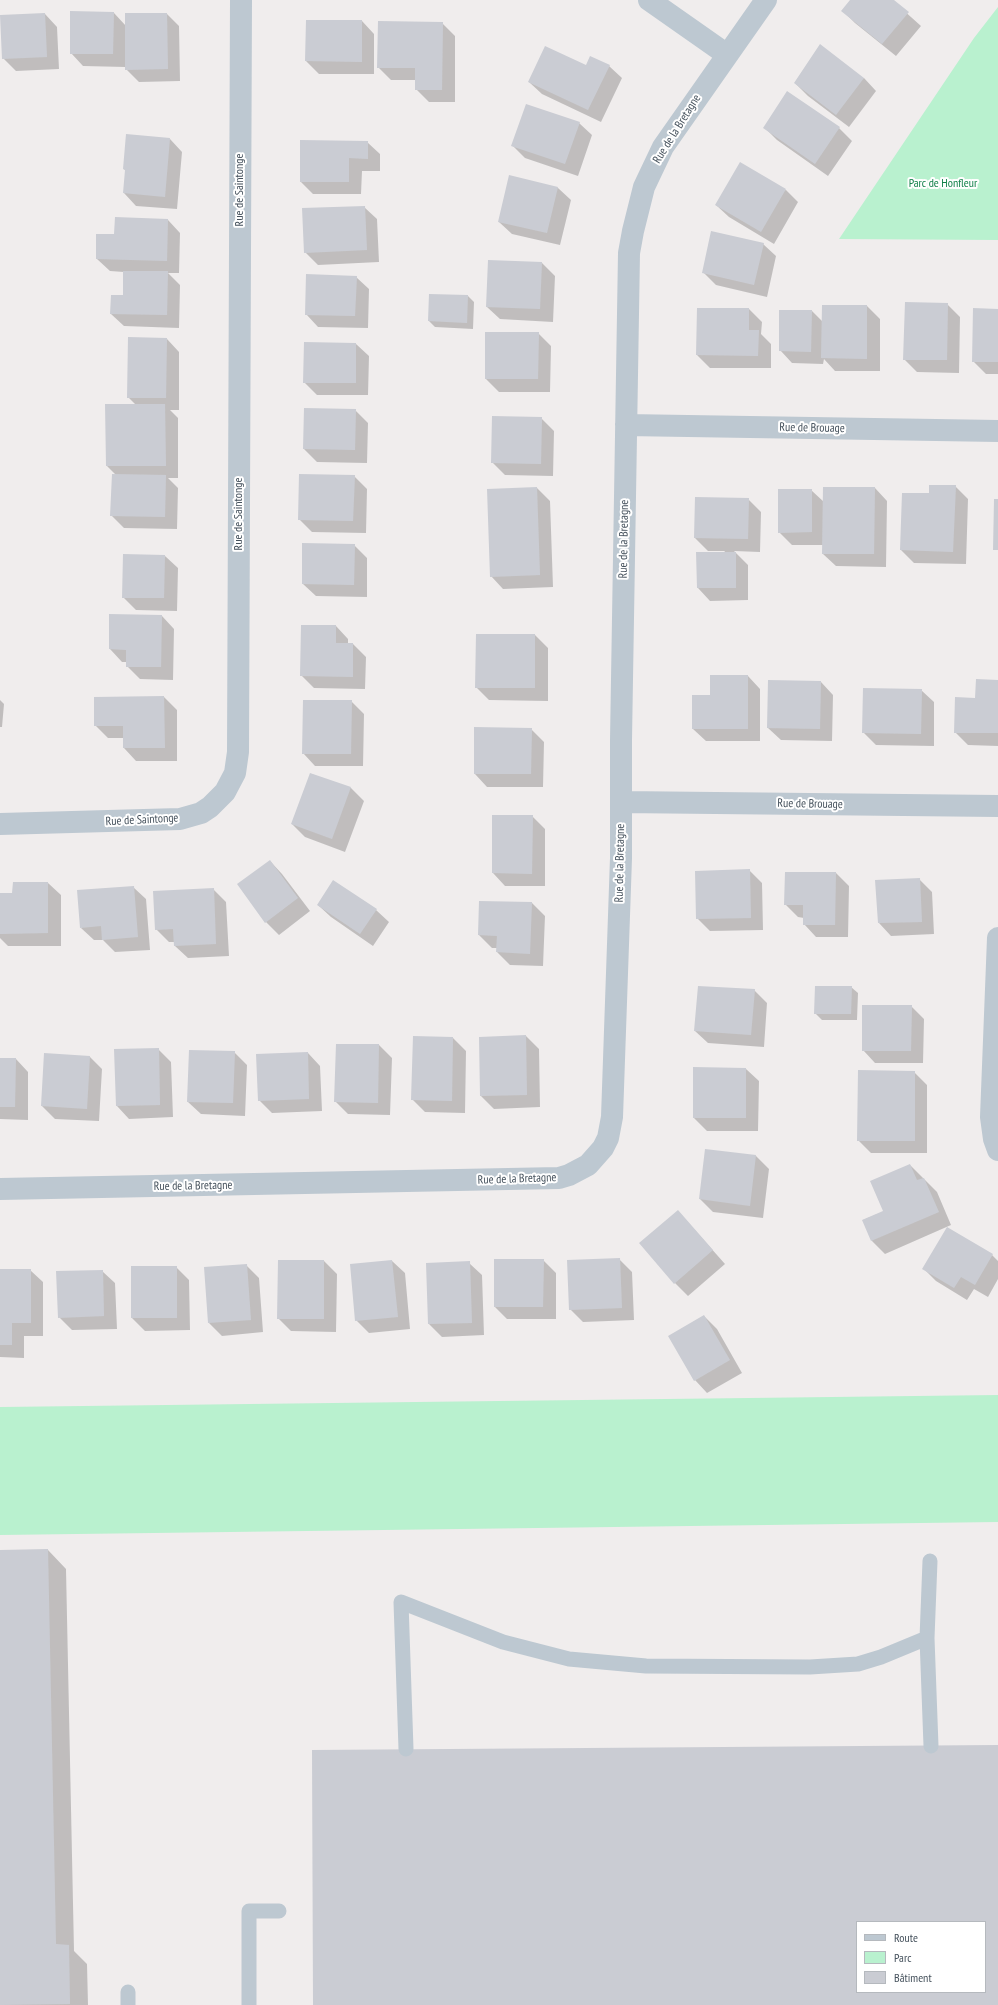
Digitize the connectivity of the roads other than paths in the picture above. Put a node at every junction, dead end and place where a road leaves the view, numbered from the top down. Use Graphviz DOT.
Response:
graph roads {
  1 [pos="241,0"];
  2 [pos="649,0"];
  3 [pos="766,0"];
  4 [pos="726,54"];
  5 [pos="626,425"];
  6 [pos="998,432"];
  7 [pos="621,802"];
  8 [pos="998,806"];
  9 [pos="0,824"];
  10 [pos="998,938"];
  11 [pos="998,1150"];
  12 [pos="0,1189"];
  13 [pos="930,1561"];
  14 [pos="927,1638"];
  15 [pos="931,1746"];
  16 [pos="406,1750"];
  17 [pos="279,1911"];
  18 [pos="249,2005"];
  1 -- 9 [label="street, Rue de Saintonge"];
  2 -- 4 [label="street"];
  3 -- 4 [label="street, Rue de la Bretagne"];
  4 -- 5 [label="street, Rue de la Bretagne"];
  5 -- 6 [label="street, Rue de Brouage"];
  5 -- 7 [label="street, Rue de la Bretagne"];
  7 -- 8 [label="street, Rue de Brouage"];
  7 -- 12 [label="street, Rue de la Bretagne"];
  10 -- 11 [label="street"];
  13 -- 14 [label="lane"];
  14 -- 15 [label="lane"];
  14 -- 16 [label="lane"];
  17 -- 18 [label="lane"];
}
